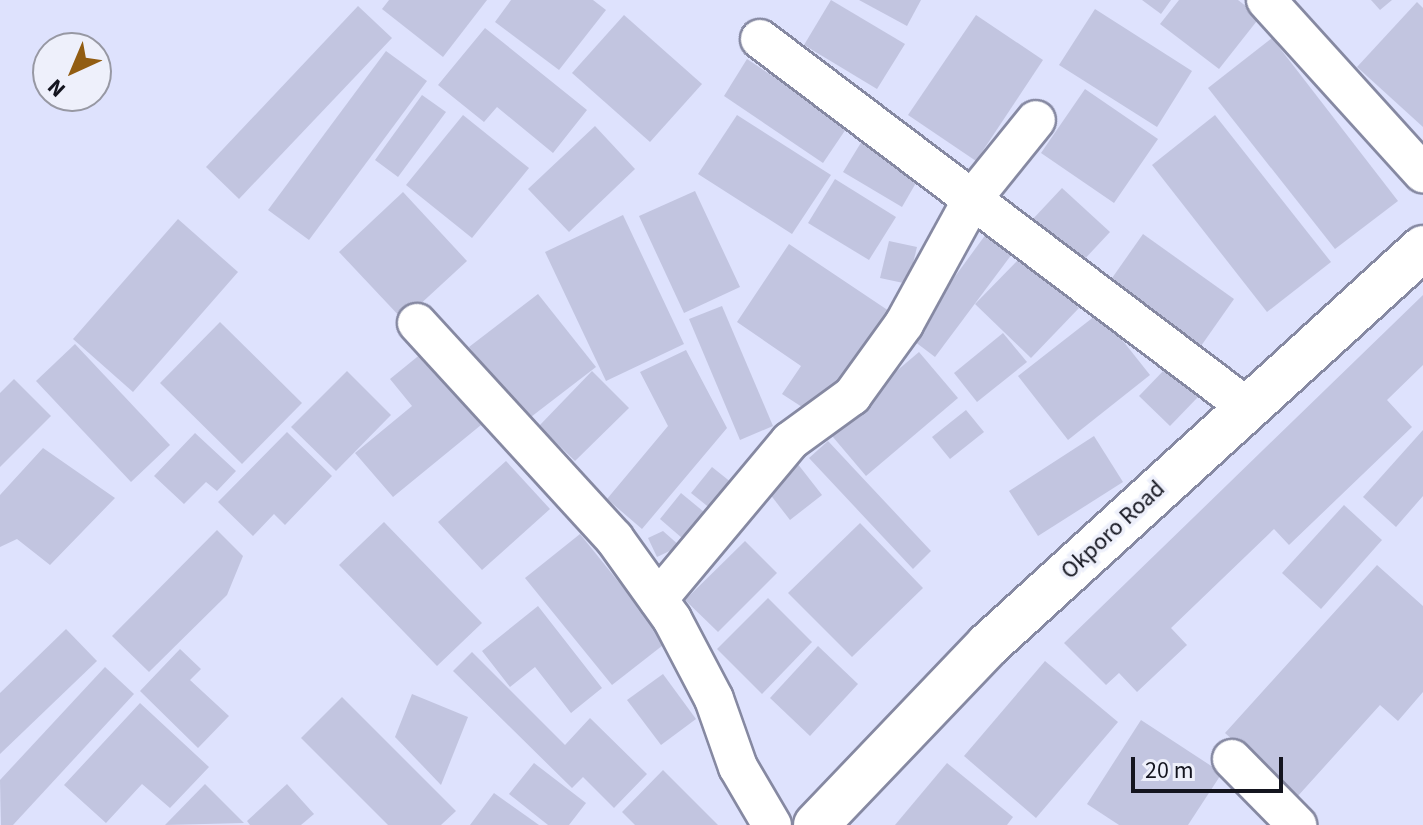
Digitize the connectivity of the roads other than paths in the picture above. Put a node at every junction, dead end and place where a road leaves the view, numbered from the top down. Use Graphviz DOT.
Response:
graph roads {
  1 [pos="1266,0"];
  2 [pos="760,39"];
  3 [pos="1036,120"];
  4 [pos="1423,173"];
  5 [pos="973,198"];
  6 [pos="1423,248"];
  7 [pos="417,323"];
  8 [pos="1247,407"];
  9 [pos="658,599"];
  10 [pos="1232,759"];
  11 [pos="772,825"];
  12 [pos="816,825"];
  13 [pos="1297,825"];
  1 -- 4 [label="street"];
  2 -- 5 [label="street"];
  3 -- 5 [label="street"];
  5 -- 8 [label="street"];
  5 -- 9 [label="street"];
  6 -- 8 [label="main road, Okporo Road"];
  7 -- 9 [label="street"];
  8 -- 12 [label="main road, Okporo Road"];
  9 -- 11 [label="street"];
  10 -- 13 [label="street"];
}
